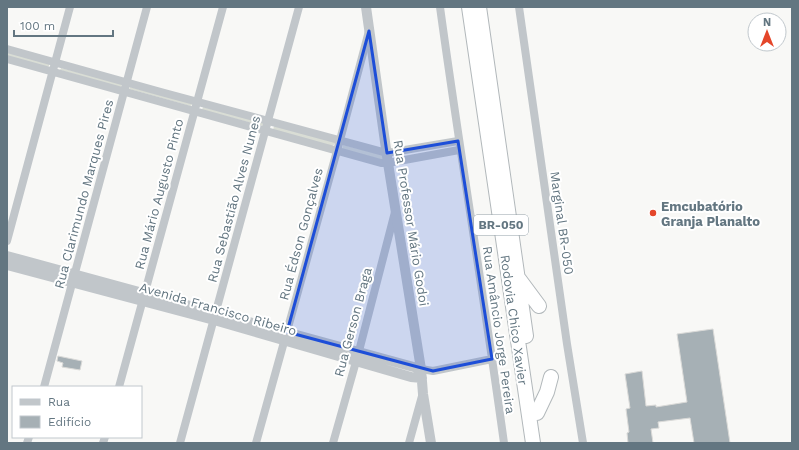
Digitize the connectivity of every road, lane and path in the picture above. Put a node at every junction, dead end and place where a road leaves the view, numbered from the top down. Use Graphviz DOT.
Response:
graph roads {
  1 [pos="70,7"];
  2 [pos="147,7"];
  3 [pos="223,7"];
  4 [pos="299,7"];
  5 [pos="366,7"];
  6 [pos="440,7"];
  7 [pos="469,7"];
  8 [pos="479,7"];
  9 [pos="519,7"];
  10 [pos="369,31"];
  11 [pos="7,49"];
  12 [pos="7,59"];
  13 [pos="55,62"];
  14 [pos="52,72"];
  15 [pos="126,82"];
  16 [pos="125,92"];
  17 [pos="197,101"];
  18 [pos="194,111"];
  19 [pos="268,121"];
  20 [pos="266,130"];
  21 [pos="340,140"];
  22 [pos="458,141"];
  23 [pos="337,150"];
  24 [pos="460,150"];
  25 [pos="388,158"];
  26 [pos="396,208"];
  27 [pos="7,241"];
  28 [pos="7,256"];
  29 [pos="7,264"];
  30 [pos="73,278"];
  31 [pos="518,278"];
  32 [pos="144,298"];
  33 [pos="539,306"];
  34 [pos="215,316"];
  35 [pos="285,337"];
  36 [pos="359,351"];
  37 [pos="492,359"];
  38 [pos="356,361"];
  39 [pos="421,373"];
  40 [pos="551,377"];
  41 [pos="44,386"];
  42 [pos="119,386"];
  43 [pos="423,394"];
  44 [pos="537,413"];
  45 [pos="180,443"];
  46 [pos="256,443"];
  47 [pos="333,443"];
  48 [pos="410,443"];
  49 [pos="431,443"];
  50 [pos="504,443"];
  51 [pos="533,443"];
  52 [pos="542,443"];
  53 [pos="583,443"];
  1 -- 13 [label="street"];
  2 -- 15 [label="street, Rua Clarimundo Marques Pires"];
  3 -- 17 [label="street, Rua Mário Augusto Pinto"];
  4 -- 19 [label="street, Rua Sebastião Alves Nunes"];
  5 -- 10 [label="street, Rua Professor Mário Godoi"];
  6 -- 22 [label="street, Rua Amâncio Jorge Pereira"];
  7 -- 51 [label="highway, Rodovia Chico Xavier / BR-050"];
  8 -- 31 [label="highway, Rodovia Chico Xavier / BR-050"];
  9 -- 53 [label="street, Marginal BR-050"];
  10 -- 21 [label="street, Rua Édson Gonçalves"];
  10 -- 25 [label="street, Rua Professor Mário Godoi"];
  11 -- 13 [label="street"];
  12 -- 14 [label="street"];
  13 -- 14 [label="street"];
  13 -- 15 [label="street"];
  14 -- 16 [label="street"];
  14 -- 27 [label="street"];
  15 -- 16 [label="street, Rua Clarimundo Marques Pires"];
  15 -- 17 [label="street"];
  16 -- 18 [label="street"];
  16 -- 30 [label="street, Rua Clarimundo Marques Pires"];
  17 -- 18 [label="street, Rua Mário Augusto Pinto"];
  17 -- 19 [label="street"];
  18 -- 20 [label="street"];
  18 -- 32 [label="street, Rua Mário Augusto Pinto"];
  19 -- 20 [label="street, Rua Sebastião Alves Nunes"];
  19 -- 21 [label="street"];
  20 -- 23 [label="street"];
  20 -- 34 [label="street, Rua Sebastião Alves Nunes"];
  21 -- 23 [label="street, Rua Édson Gonçalves"];
  21 -- 25 [label="street"];
  22 -- 24 [label="street, Rua Amâncio Jorge Pereira"];
  22 -- 25 [label="street"];
  23 -- 25 [label="street"];
  23 -- 35 [label="street, Rua Édson Gonçalves"];
  24 -- 25 [label="street"];
  24 -- 37 [label="street, Rua Amâncio Jorge Pereira"];
  25 -- 26 [label="street, Rua Professor Mário Godoi"];
  26 -- 36 [label="street, Rua Gerson Braga"];
  26 -- 39 [label="street, Rua Professor Mário Godoi"];
  28 -- 30 [label="street, Avenida Francisco Ribeiro"];
  29 -- 30 [label="street, Avenida Francisco Ribeiro"];
  30 -- 32 [label="street, Avenida Francisco Ribeiro"];
  30 -- 41 [label="street, Rua Clarimundo Marques Pires"];
  31 -- 33 [label="highway"];
  31 -- 44 [label="highway, Rodovia Chico Xavier / BR-050"];
  32 -- 34 [label="street, Avenida Francisco Ribeiro"];
  32 -- 42 [label="street, Rua Mário Augusto Pinto"];
  34 -- 35 [label="street, Avenida Francisco Ribeiro"];
  34 -- 45 [label="street, Rua Sebastião Alves Nunes"];
  35 -- 36 [label="street, Avenida Francisco Ribeiro"];
  35 -- 38 [label="street, Avenida Francisco Ribeiro"];
  35 -- 46 [label="street, Rua Édson Gonçalves"];
  36 -- 38 [label="street, Rua Gerson Braga"];
  36 -- 39 [label="street, Avenida Francisco Ribeiro"];
  37 -- 39 [label="street"];
  37 -- 50 [label="street, Rua Amâncio Jorge Pereira"];
  38 -- 39 [label="street, Avenida Francisco Ribeiro"];
  38 -- 47 [label="street, Rua Gerson Braga"];
  39 -- 43 [label="street, Rua Professor Mário Godoi"];
  40 -- 44 [label="highway"];
  43 -- 48 [label="street"];
  43 -- 49 [label="street, Rua Professor Mário Godoi"];
  44 -- 52 [label="highway, Rodovia Chico Xavier / BR-050"];
}
